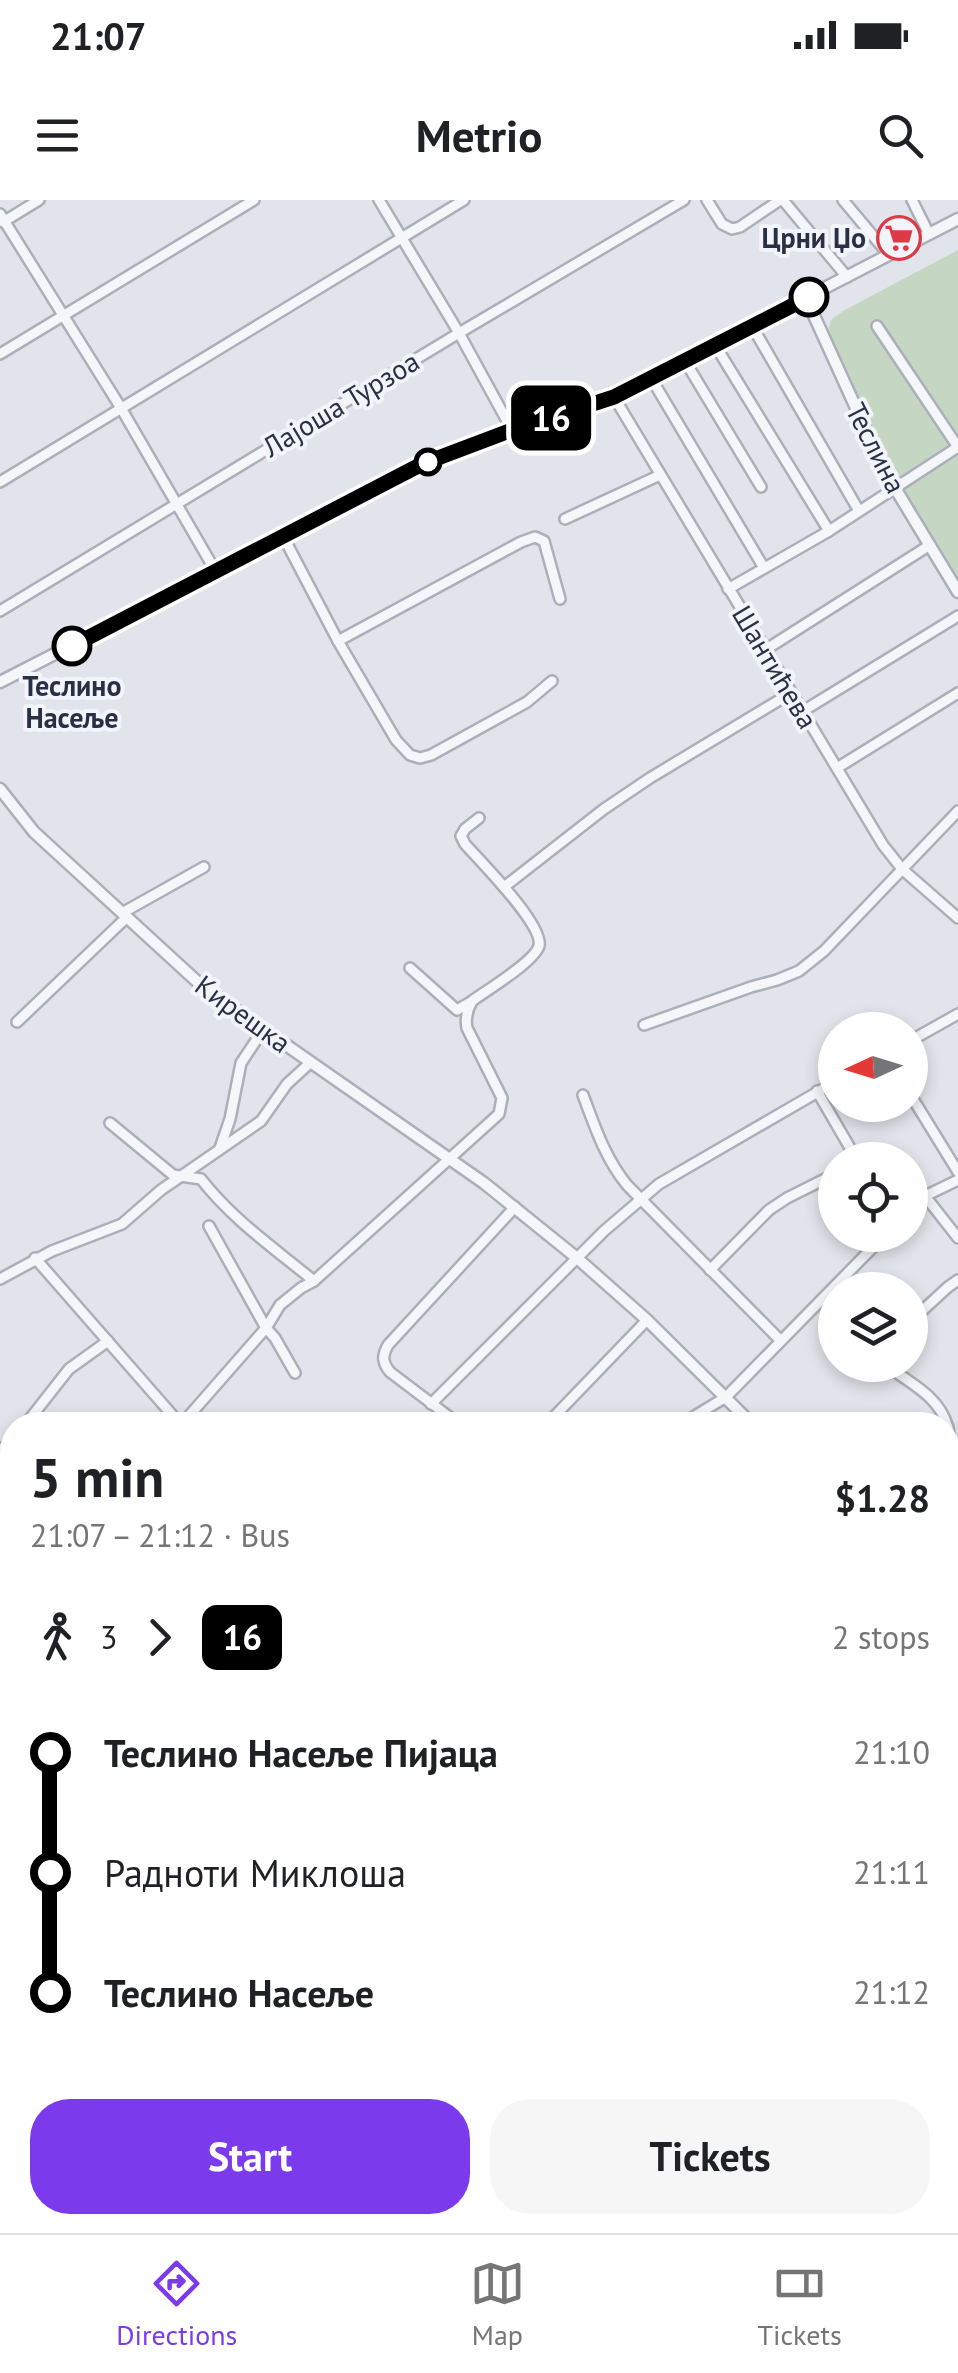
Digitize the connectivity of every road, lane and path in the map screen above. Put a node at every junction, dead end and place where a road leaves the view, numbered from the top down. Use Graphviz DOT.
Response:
graph roads {
  1 [pos="39,200"];
  2 [pos="254,200"];
  3 [pos="379,200"];
  4 [pos="464,200"];
  5 [pos="684,200"];
  6 [pos="708,200"];
  7 [pos="781,200"];
  8 [pos="843,200"];
  9 [pos="912,200"];
  10 [pos="958,219"];
  11 [pos="1,220"];
  12 [pos="929,234"];
  13 [pos="403,237"];
  14 [pos="889,255"];
  15 [pos="847,276"];
  16 [pos="806,298"];
  17 [pos="64,315"];
  18 [pos="752,326"];
  19 [pos="877,326"];
  20 [pos="459,333"];
  21 [pos="715,345"];
  22 [pos="0,354"];
  23 [pos="685,361"];
  24 [pos="651,378"];
  25 [pos="614,397"];
  26 [pos="121,408"];
  27 [pos="512,430"];
  28 [pos="958,447"];
  29 [pos="660,475"];
  30 [pos="0,482"];
  31 [pos="761,487"];
  32 [pos="895,488"];
  33 [pos="178,503"];
  34 [pos="859,511"];
  35 [pos="565,519"];
  36 [pos="829,531"];
  37 [pos="284,538"];
  38 [pos="930,545"];
  39 [pos="764,568"];
  40 [pos="216,572"];
  41 [pos="728,589"];
  42 [pos="958,592"];
  43 [pos="560,599"];
  44 [pos="0,611"];
  45 [pos="958,616"];
  46 [pos="338,641"];
  47 [pos="765,650"];
  48 [pos="552,681"];
  49 [pos="0,684"];
  50 [pos="791,693"];
  51 [pos="958,693"];
  52 [pos="803,711"];
  53 [pos="838,768"];
  54 [pos="1,794"];
  55 [pos="958,811"];
  56 [pos="479,818"];
  57 [pos="204,867"];
  58 [pos="902,869"];
  59 [pos="504,886"];
  60 [pos="124,916"];
  61 [pos="958,918"];
  62 [pos="410,968"];
  63 [pos="472,1001"];
  64 [pos="457,1010"];
  65 [pos="955,1016"];
  66 [pos="466,1020"];
  67 [pos="17,1022"];
  68 [pos="644,1025"];
  69 [pos="958,1028"];
  70 [pos="263,1030"];
  71 [pos="928,1031"];
  72 [pos="311,1062"];
  73 [pos="817,1091"];
  74 [pos="583,1095"];
  75 [pos="927,1122"];
  76 [pos="110,1124"];
  77 [pos="847,1142"];
  78 [pos="219,1151"];
  79 [pos="450,1158"];
  80 [pos="958,1172"];
  81 [pos="180,1177"];
  82 [pos="958,1180"];
  83 [pos="818,1183"];
  84 [pos="928,1195"];
  85 [pos="642,1199"];
  86 [pos="928,1200"];
  87 [pos="514,1207"];
  88 [pos="209,1226"];
  89 [pos="958,1238"];
  90 [pos="869,1252"];
  91 [pos="35,1258"];
  92 [pos="578,1258"];
  93 [pos="710,1270"];
  94 [pos="851,1272"];
  95 [pos="0,1279"];
  96 [pos="958,1280"];
  97 [pos="314,1281"];
  98 [pos="928,1305"];
  99 [pos="818,1306"];
  100 [pos="648,1320"];
  101 [pos="266,1328"];
  102 [pos="780,1340"];
  103 [pos="108,1341"];
  104 [pos="295,1374"];
  105 [pos="911,1382"];
  106 [pos="726,1397"];
  107 [pos="431,1404"];
  108 [pos="35,1412"];
  109 [pos="170,1412"];
  110 [pos="192,1412"];
  111 [pos="442,1412"];
  112 [pos="559,1412"];
  113 [pos="701,1412"];
  114 [pos="741,1412"];
  115 [pos="943,1412"];
  1 -- 11 [label="street"];
  2 -- 17 [label="street"];
  3 -- 13 [label="street"];
  4 -- 13 [label="street"];
  5 -- 20 [label="street, Лајоша Турзоа"];
  6 -- 7 [label="street"];
  7 -- 15 [label="street"];
  8 -- 14 [label="street"];
  9 -- 12 [label="street"];
  10 -- 12 [label="street"];
  11 -- 17 [label="street"];
  12 -- 14 [label="street"];
  13 -- 20 [label="street"];
  13 -- 26 [label="street"];
  14 -- 15 [label="street"];
  15 -- 16 [label="street"];
  16 -- 18 [label="street"];
  16 -- 32 [label="street, Теслина"];
  17 -- 22 [label="street"];
  17 -- 26 [label="street"];
  18 -- 21 [label="street"];
  18 -- 34 [label="street"];
  19 -- 28 [label="street"];
  20 -- 27 [label="street"];
  20 -- 33 [label="street, Лајоша Турзоа"];
  21 -- 23 [label="street"];
  21 -- 36 [label="street"];
  23 -- 24 [label="street"];
  23 -- 31 [label="street"];
  24 -- 25 [label="street"];
  24 -- 39 [label="street"];
  25 -- 27 [label="street"];
  25 -- 29 [label="street, Шантићева"];
  26 -- 30 [label="street"];
  26 -- 33 [label="street"];
  27 -- 37 [label="street"];
  28 -- 32 [label="street"];
  29 -- 35 [label="street"];
  29 -- 41 [label="street, Шантићева"];
  32 -- 34 [label="street"];
  32 -- 38 [label="street, Теслина"];
  33 -- 40 [label="street"];
  33 -- 44 [label="street, Лајоша Турзоа"];
  34 -- 36 [label="street"];
  36 -- 39 [label="street"];
  37 -- 40 [label="street"];
  37 -- 46 [label="street"];
  38 -- 42 [label="street, Теслина"];
  38 -- 47 [label="street"];
  39 -- 41 [label="street"];
  40 -- 49 [label="street"];
  41 -- 47 [label="street, Шантићева"];
  43 -- 46 [label="street"];
  45 -- 52 [label="street"];
  46 -- 48 [label="street"];
  47 -- 50 [label="street, Шантићева"];
  50 -- 52 [label="street, Шантићева"];
  50 -- 59 [label="street"];
  51 -- 53 [label="street"];
  52 -- 53 [label="street, Шантићева"];
  53 -- 58 [label="street, Шантићева"];
  54 -- 60 [label="street, Кирешка"];
  55 -- 58 [label="street"];
  56 -- 59 [label="street"];
  57 -- 60 [label="street"];
  58 -- 61 [label="street, Шантићева"];
  58 -- 68 [label="street"];
  59 -- 63 [label="street"];
  60 -- 67 [label="street"];
  60 -- 70 [label="street, Кирешка"];
  62 -- 64 [label="street"];
  63 -- 64 [label="street"];
  63 -- 66 [label="street"];
  64 -- 66 [label="street"];
  65 -- 69 [label="street"];
  65 -- 71 [label="street"];
  66 -- 79 [label="street"];
  70 -- 72 [label="street, Кирешка"];
  70 -- 78 [label="street"];
  72 -- 78 [label="street"];
  72 -- 79 [label="street, Кирешка"];
  73 -- 77 [label="street"];
  73 -- 85 [label="street"];
  74 -- 85 [label="street"];
  75 -- 80 [label="street"];
  76 -- 81 [label="street"];
  78 -- 81 [label="street"];
  79 -- 87 [label="street, Кирешка"];
  79 -- 97 [label="street"];
  81 -- 91 [label="street"];
  81 -- 97 [label="street"];
  82 -- 84 [label="street"];
  83 -- 93 [label="street"];
  85 -- 92 [label="street"];
  85 -- 93 [label="street"];
  86 -- 89 [label="street"];
  87 -- 92 [label="street, Кирешка"];
  87 -- 107 [label="street"];
  88 -- 101 [label="street"];
  90 -- 94 [label="street"];
  91 -- 95 [label="street"];
  91 -- 103 [label="street"];
  92 -- 100 [label="street, Кирешка"];
  92 -- 107 [label="street"];
  93 -- 102 [label="street"];
  96 -- 98 [label="street"];
  97 -- 101 [label="street"];
  99 -- 102 [label="street"];
  100 -- 106 [label="street, Кирешка"];
  100 -- 112 [label="street"];
  101 -- 104 [label="street"];
  101 -- 110 [label="street"];
  102 -- 106 [label="street"];
  103 -- 108 [label="street"];
  103 -- 109 [label="street"];
  105 -- 115 [label="street"];
  106 -- 113 [label="street"];
  106 -- 114 [label="street, Кирешка"];
  107 -- 111 [label="street"];
}
